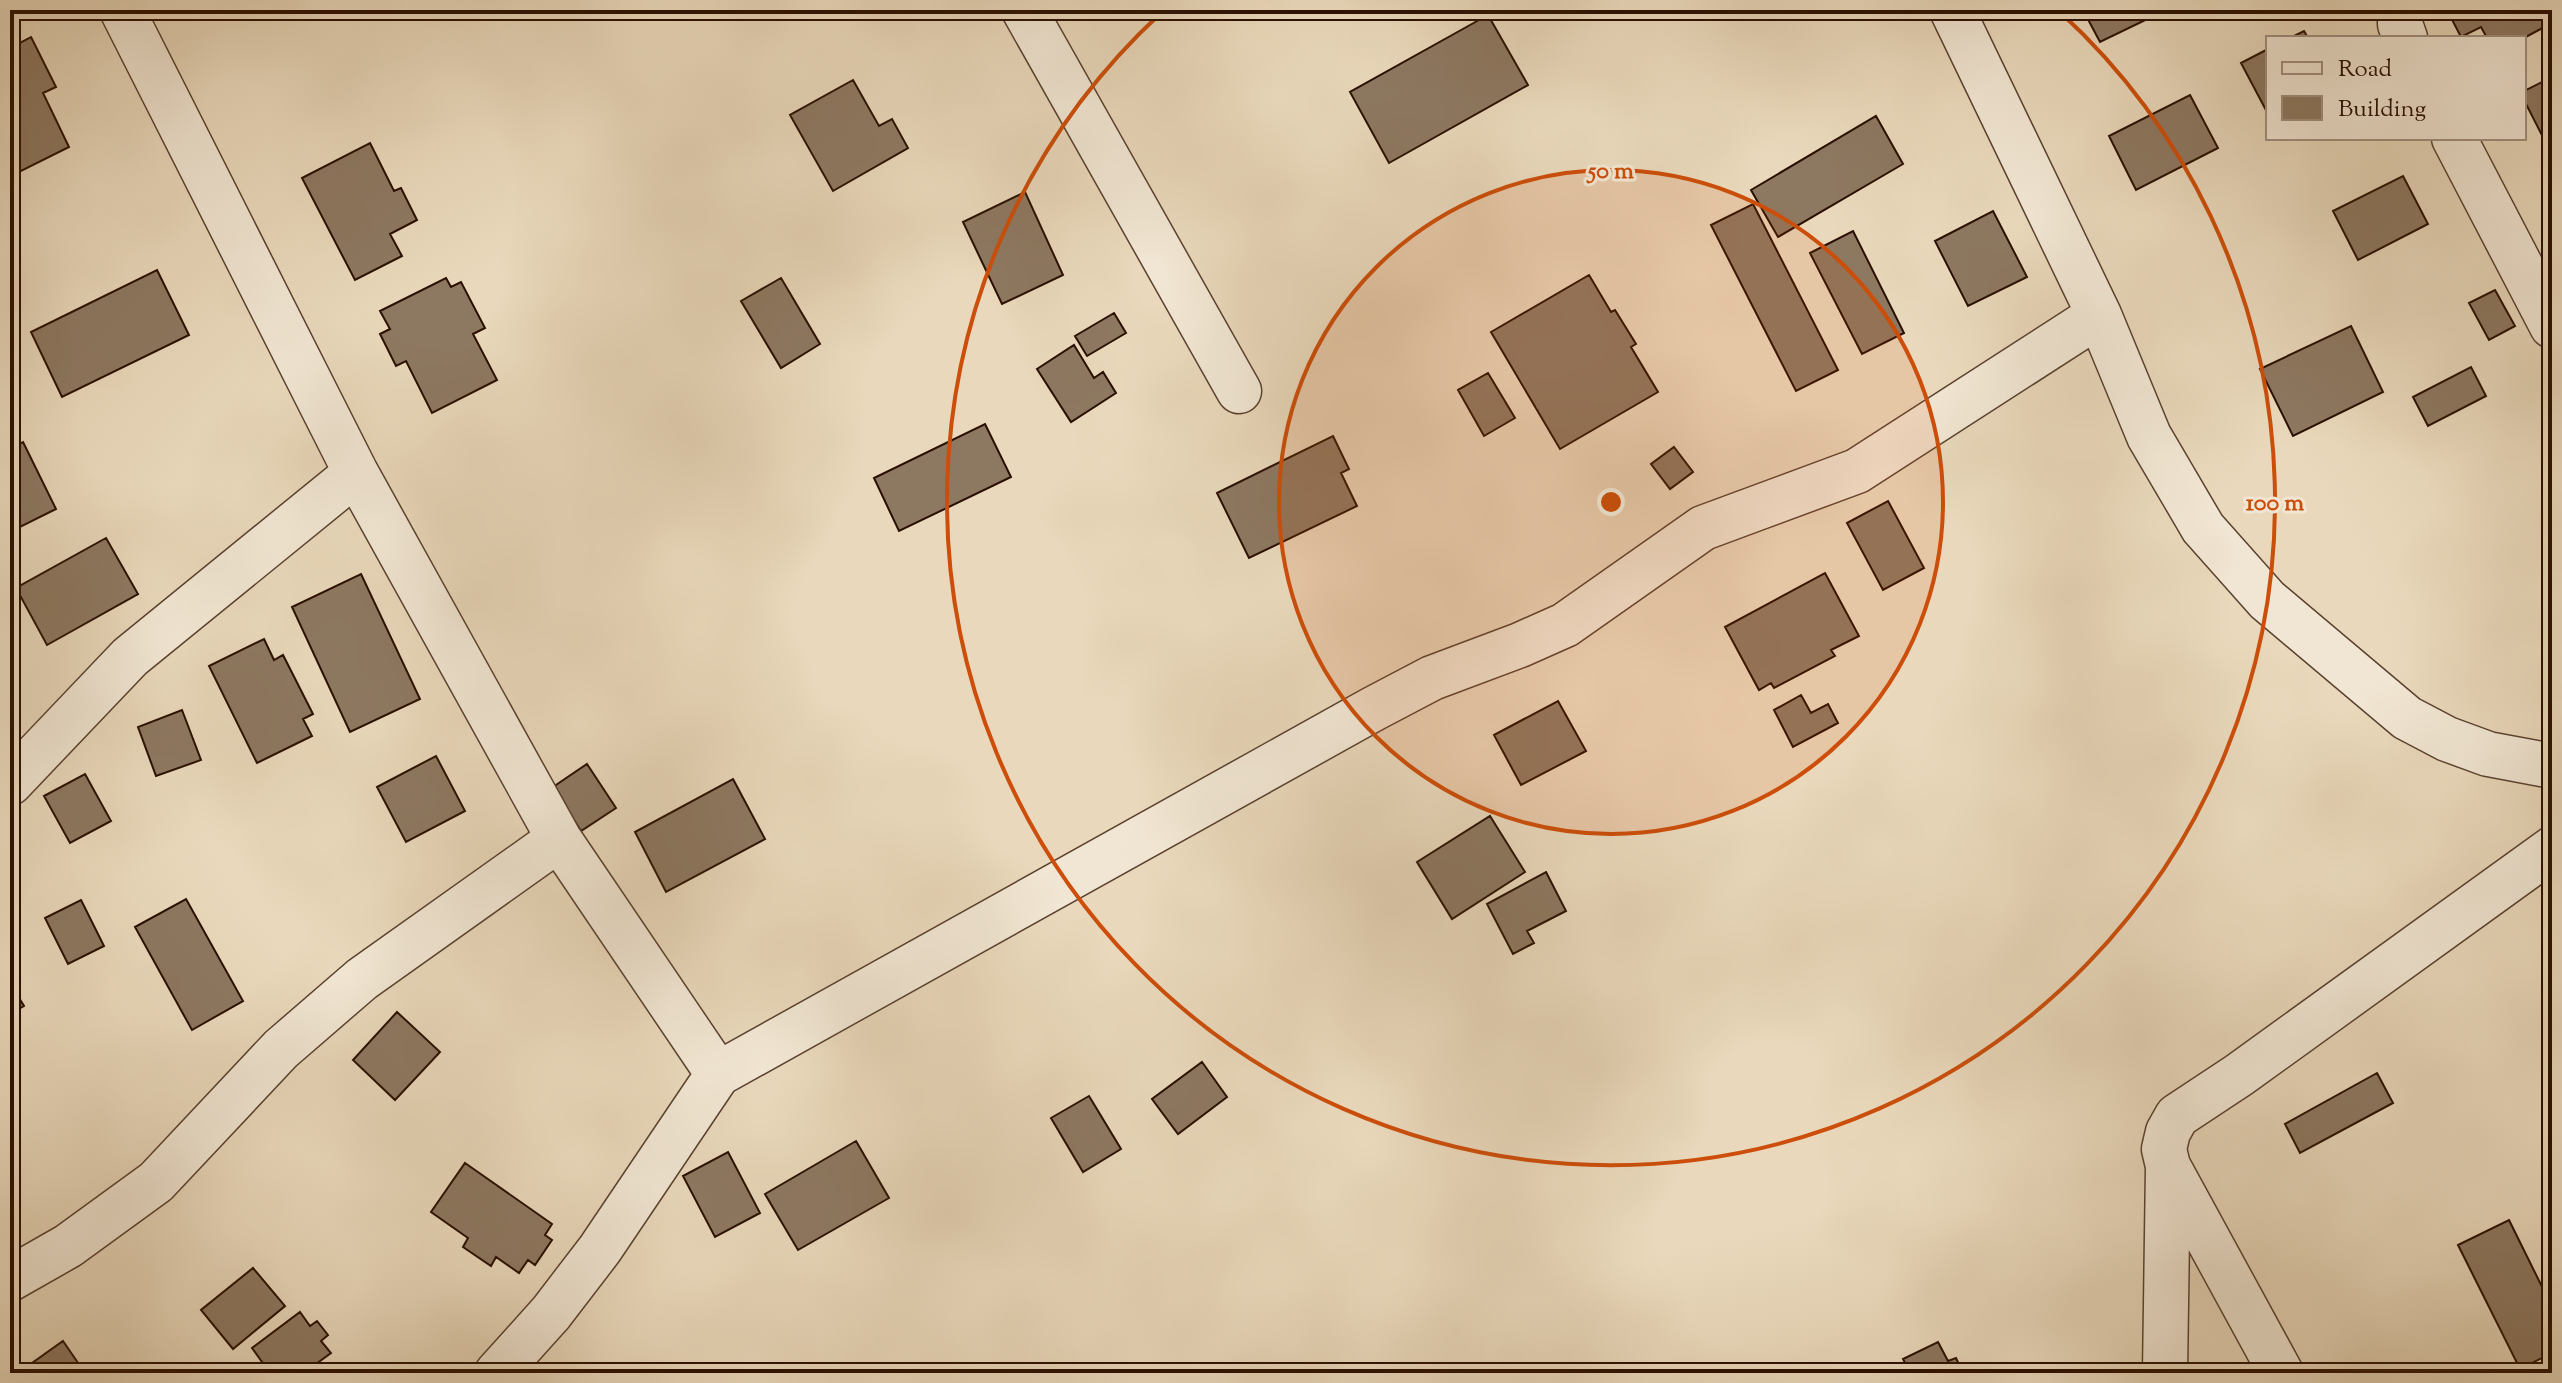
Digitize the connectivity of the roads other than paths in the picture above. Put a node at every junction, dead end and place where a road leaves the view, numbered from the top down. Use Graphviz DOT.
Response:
graph roads {
  1 [pos="122,10"];
  2 [pos="1024,10"];
  3 [pos="1952,10"];
  4 [pos="2400,10"];
  5 [pos="2404,36"];
  6 [pos="2455,140"];
  7 [pos="2099,315"];
  8 [pos="2552,326"];
  9 [pos="1239,391"];
  10 [pos="356,473"];
  11 [pos="2552,766"];
  12 [pos="10,783"];
  13 [pos="559,839"];
  14 [pos="2552,849"];
  15 [pos="718,1074"];
  16 [pos="2168,1166"];
  17 [pos="10,1279"];
  18 [pos="497,1373"];
  19 [pos="2165,1373"];
  20 [pos="2281,1373"];
  1 -- 10 [label="street"];
  2 -- 9 [label="street"];
  3 -- 7 [label="street"];
  4 -- 5 [label="street"];
  6 -- 8 [label="street"];
  7 -- 11 [label="street"];
  7 -- 15 [label="street"];
  10 -- 12 [label="street"];
  10 -- 13 [label="street"];
  13 -- 15 [label="street"];
  13 -- 17 [label="street"];
  14 -- 16 [label="street"];
  15 -- 18 [label="street"];
  16 -- 19 [label="street"];
  16 -- 20 [label="street"];
}
